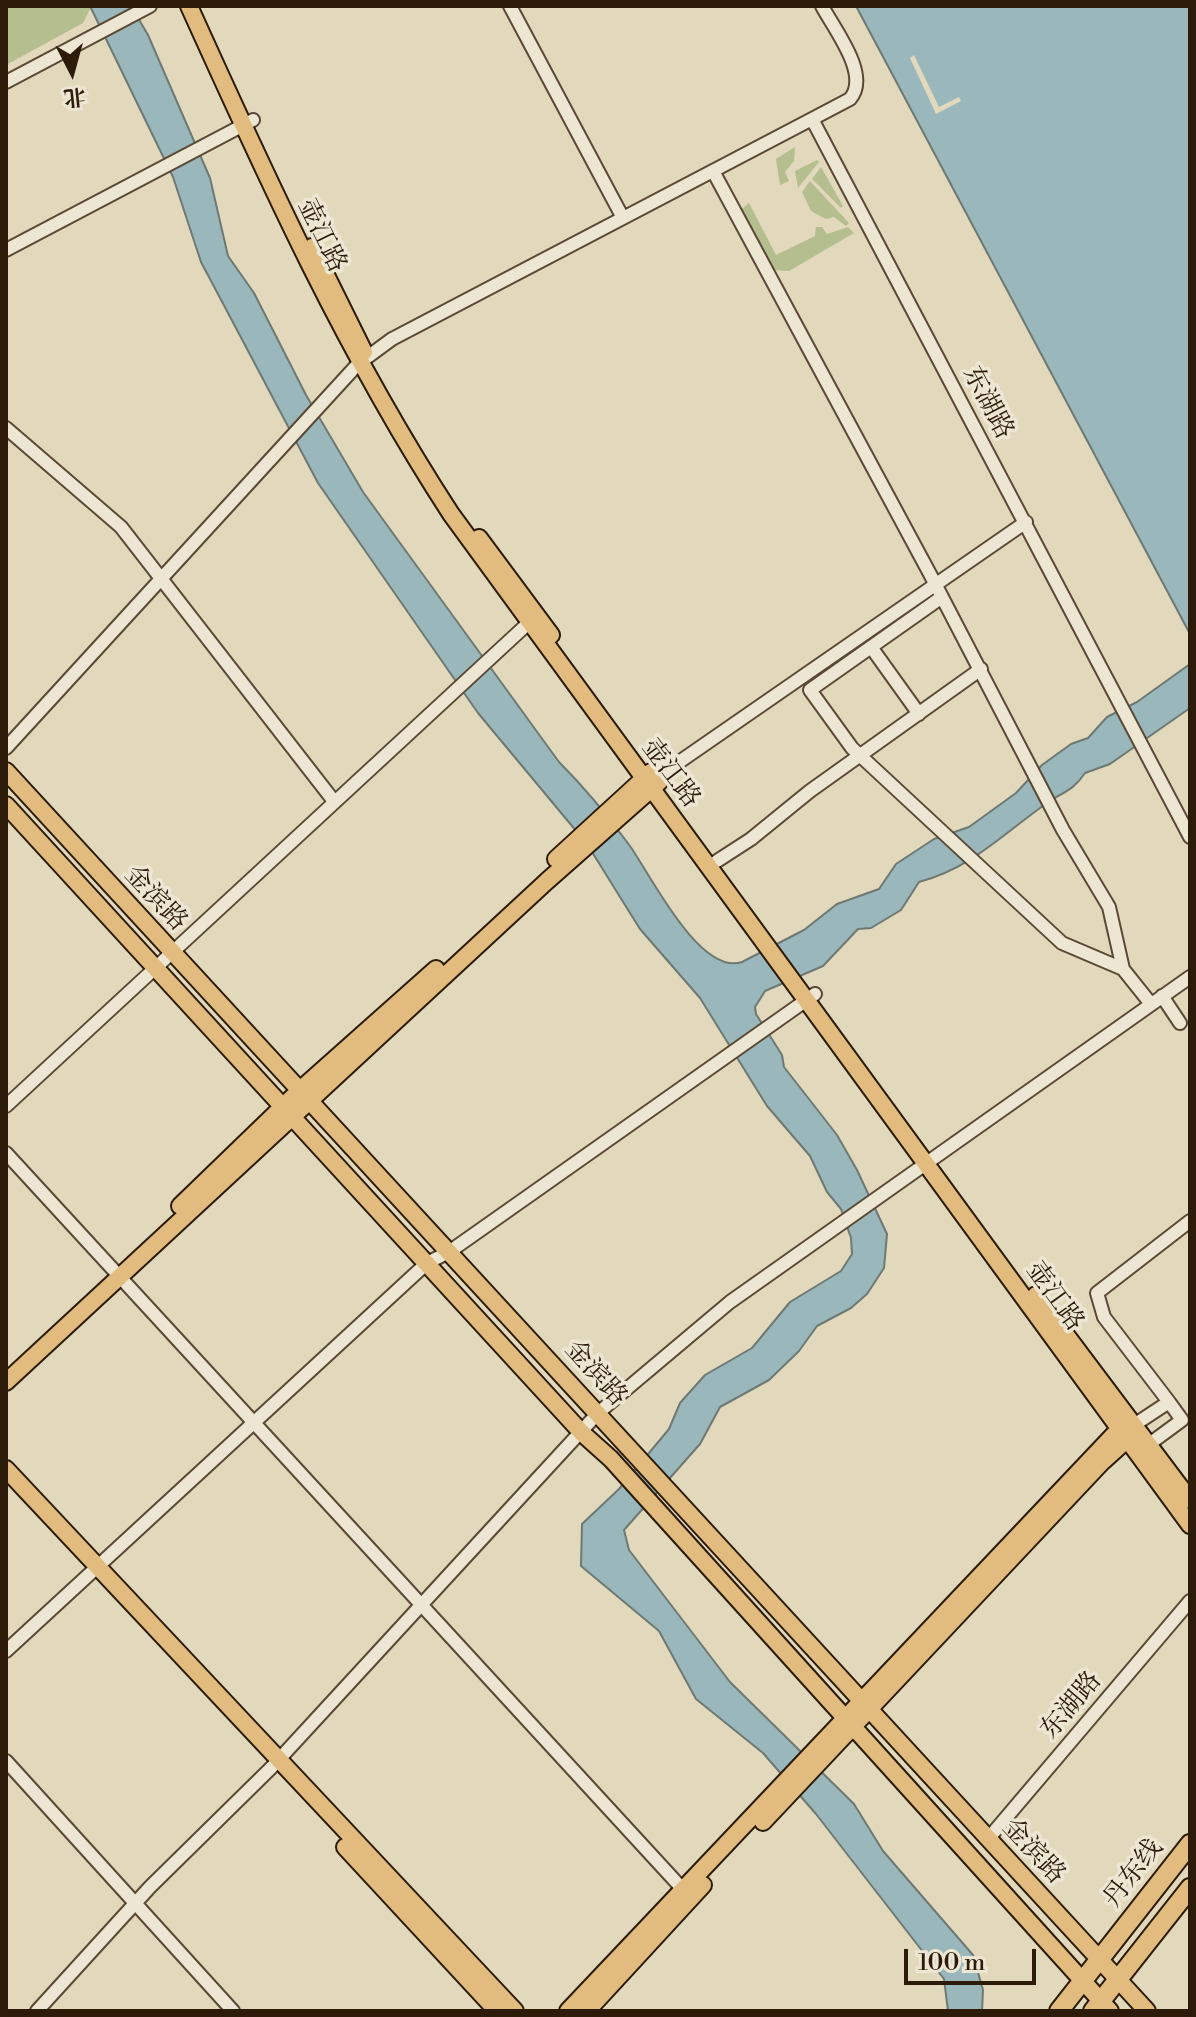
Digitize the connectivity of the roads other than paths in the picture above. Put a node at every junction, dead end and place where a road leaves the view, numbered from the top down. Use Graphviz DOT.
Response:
graph roads {
  1 [pos="150,6"];
  2 [pos="189,6"];
  3 [pos="201,6"];
  4 [pos="510,6"];
  5 [pos="822,6"];
  6 [pos="6,82"];
  7 [pos="812,119"];
  8 [pos="248,123"];
  9 [pos="713,171"];
  10 [pos="623,218"];
  11 [pos="6,250"];
  12 [pos="363,360"];
  13 [pos="6,428"];
  14 [pos="1026,522"];
  15 [pos="163,578"];
  16 [pos="935,583"];
  17 [pos="942,597"];
  18 [pos="532,619"];
  19 [pos="871,647"];
  20 [pos="981,669"];
  21 [pos="919,714"];
  22 [pos="6,748"];
  23 [pos="861,756"];
  24 [pos="6,771"];
  25 [pos="652,780"];
  26 [pos="31,799"];
  27 [pos="333,800"];
  28 [pos="11,810"];
  29 [pos="1190,837"];
  30 [pos="717,861"];
  31 [pos="770,940"];
  32 [pos="172,952"];
  33 [pos="157,968"];
  34 [pos="1123,969"];
  35 [pos="1190,977"];
  36 [pos="807,991"];
  37 [pos="1162,996"];
  38 [pos="1151,1004"];
  39 [pos="1180,1023"];
  40 [pos="305,1095"];
  41 [pos="6,1106"];
  42 [pos="289,1111"];
  43 [pos="6,1153"];
  44 [pos="931,1161"];
  45 [pos="1190,1221"];
  46 [pos="449,1252"];
  47 [pos="427,1263"];
  48 [pos="116,1274"];
  49 [pos="6,1367"];
  50 [pos="6,1382"];
  51 [pos="1169,1402"];
  52 [pos="598,1413"];
  53 [pos="1182,1420"];
  54 [pos="253,1422"];
  55 [pos="1129,1428"];
  56 [pos="1190,1431"];
  57 [pos="582,1433"];
  58 [pos="1148,1445"];
  59 [pos="6,1469"];
  60 [pos="6,1483"];
  61 [pos="1190,1500"];
  62 [pos="1190,1525"];
  63 [pos="93,1570"];
  64 [pos="1190,1601"];
  65 [pos="421,1607"];
  66 [pos="6,1651"];
  67 [pos="866,1705"];
  68 [pos="849,1722"];
  69 [pos="6,1761"];
  70 [pos="275,1764"];
  71 [pos="988,1839"];
  72 [pos="1190,1844"];
  73 [pos="1190,1888"];
  74 [pos="687,1894"];
  75 [pos="1150,1894"];
  76 [pos="136,1903"];
  77 [pos="1170,1912"];
  78 [pos="1100,1959"];
  79 [pos="1116,1978"];
  80 [pos="1082,1980"];
  81 [pos="1101,2008"];
  82 [pos="37,2011"];
  83 [pos="233,2011"];
  84 [pos="497,2011"];
  85 [pos="515,2011"];
  86 [pos="568,2011"];
  87 [pos="587,2011"];
  88 [pos="1059,2011"];
  89 [pos="1147,2011"];
  1 -- 6 [label="street"];
  2 -- 8 [label="main road, 壶江路"];
  3 -- 8 [label="main road, 壶江路"];
  4 -- 10 [label="street"];
  5 -- 7 [label="street"];
  7 -- 9 [label="street"];
  7 -- 14 [label="street, 东湖路"];
  8 -- 11 [label="street"];
  8 -- 12 [label="main road, 壶江路"];
  9 -- 10 [label="street"];
  9 -- 16 [label="street"];
  10 -- 12 [label="street"];
  12 -- 15 [label="street"];
  12 -- 18 [label="main road, 壶江路"];
  13 -- 15 [label="street"];
  14 -- 16 [label="street"];
  14 -- 29 [label="street, 东湖路"];
  15 -- 22 [label="street"];
  15 -- 27 [label="street"];
  16 -- 17 [label="street"];
  16 -- 25 [label="street"];
  17 -- 19 [label="street"];
  17 -- 20 [label="street"];
  18 -- 25 [label="main road, 壶江路"];
  18 -- 27 [label="street"];
  19 -- 21 [label="street"];
  19 -- 23 [label="street"];
  20 -- 21 [label="street"];
  20 -- 34 [label="street"];
  21 -- 23 [label="street"];
  23 -- 30 [label="street"];
  23 -- 34 [label="street"];
  24 -- 26 [label="main road, 金滨路"];
  25 -- 30 [label="main road, 壶江路"];
  25 -- 31 [label="main road, 壶江路"];
  25 -- 40 [label="main road"];
  26 -- 28 [label="main road"];
  26 -- 32 [label="main road, 金滨路"];
  27 -- 32 [label="street"];
  28 -- 33 [label="main road, 金滨路"];
  30 -- 31 [label="main road, 壶江路"];
  31 -- 36 [label="main road, 壶江路"];
  32 -- 33 [label="street"];
  32 -- 40 [label="main road, 金滨路"];
  33 -- 41 [label="street"];
  33 -- 42 [label="main road, 金滨路"];
  34 -- 38 [label="street"];
  35 -- 37 [label="street"];
  36 -- 44 [label="main road, 壶江路"];
  36 -- 46 [label="street"];
  37 -- 38 [label="street"];
  37 -- 39 [label="street"];
  38 -- 44 [label="street"];
  40 -- 42 [label="main road"];
  40 -- 46 [label="main road, 金滨路"];
  42 -- 47 [label="main road, 金滨路"];
  42 -- 48 [label="main road"];
  43 -- 48 [label="street"];
  44 -- 52 [label="street"];
  44 -- 55 [label="main road, 壶江路"];
  45 -- 51 [label="street"];
  46 -- 47 [label="street"];
  46 -- 52 [label="main road, 金滨路"];
  47 -- 54 [label="street"];
  47 -- 57 [label="main road, 金滨路"];
  48 -- 49 [label="main road"];
  48 -- 50 [label="main road"];
  48 -- 54 [label="street"];
  51 -- 53 [label="street"];
  51 -- 55 [label="street"];
  52 -- 57 [label="street"];
  52 -- 67 [label="main road, 金滨路"];
  53 -- 56 [label="street"];
  53 -- 58 [label="street"];
  54 -- 63 [label="street"];
  54 -- 65 [label="street"];
  55 -- 58 [label="main road, 壶江路"];
  55 -- 62 [label="main road, 壶江路"];
  55 -- 67 [label="main road"];
  57 -- 65 [label="street"];
  57 -- 68 [label="main road, 金滨路"];
  58 -- 61 [label="main road, 壶江路"];
  59 -- 63 [label="main road"];
  60 -- 63 [label="main road"];
  63 -- 66 [label="street"];
  63 -- 70 [label="main road"];
  64 -- 71 [label="street, 东湖路"];
  65 -- 70 [label="street"];
  65 -- 74 [label="street"];
  67 -- 68 [label="main road"];
  67 -- 71 [label="main road, 金滨路"];
  68 -- 74 [label="main road"];
  68 -- 80 [label="main road, 金滨路"];
  69 -- 76 [label="street"];
  70 -- 76 [label="street"];
  70 -- 84 [label="main road"];
  70 -- 85 [label="main road"];
  71 -- 78 [label="main road, 金滨路"];
  72 -- 75 [label="highway, 丹东线"];
  73 -- 77 [label="highway, 丹东线"];
  74 -- 86 [label="main road"];
  74 -- 87 [label="main road"];
  75 -- 77 [label="highway"];
  75 -- 78 [label="highway, 丹东线"];
  76 -- 82 [label="street"];
  76 -- 83 [label="street"];
  77 -- 79 [label="highway, 丹东线"];
  78 -- 79 [label="main road, 金滨路"];
  78 -- 80 [label="highway, 丹东线"];
  79 -- 81 [label="highway, 丹东线"];
  79 -- 89 [label="main road, 金滨路"];
  80 -- 81 [label="main road, 金滨路"];
  80 -- 88 [label="highway, 丹东线"];
}
